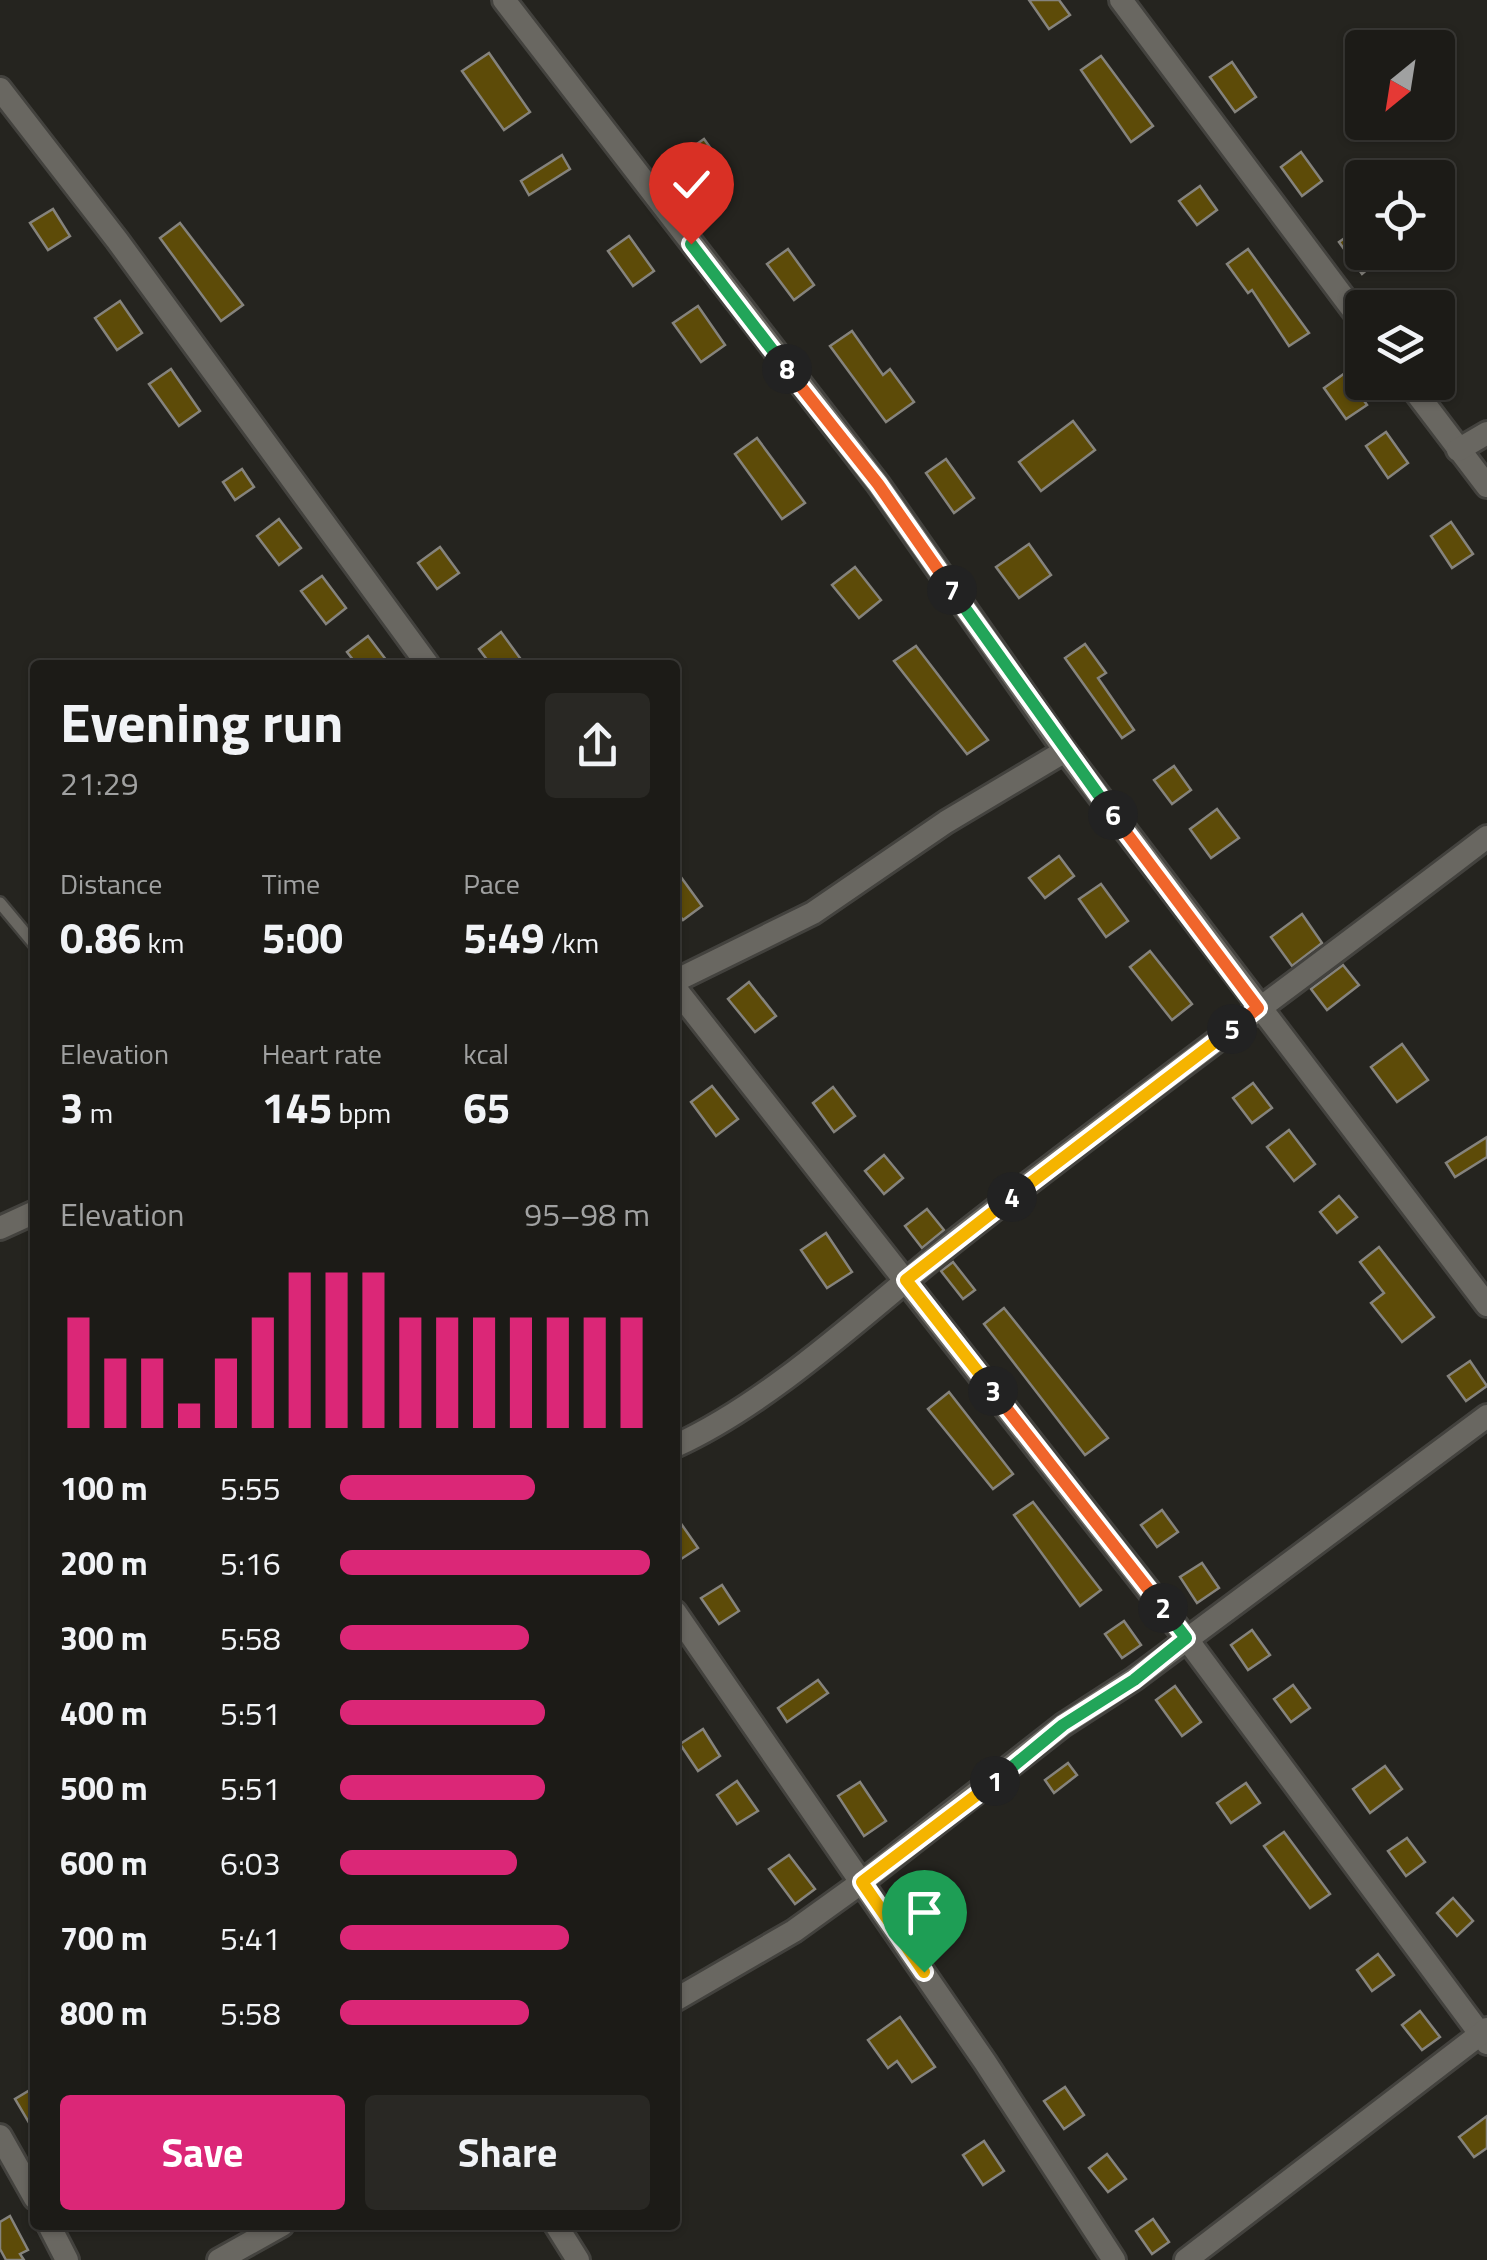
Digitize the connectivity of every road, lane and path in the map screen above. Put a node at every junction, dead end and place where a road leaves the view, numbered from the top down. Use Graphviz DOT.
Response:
graph roads {
  1 [pos="504,0"];
  2 [pos="1121,0"];
  3 [pos="0,89"];
  4 [pos="1345,299"];
  5 [pos="1421,400"];
  6 [pos="1487,433"];
  7 [pos="1458,450"];
  8 [pos="1487,486"];
  9 [pos="424,660"];
  10 [pos="1065,751"];
  11 [pos="1487,837"];
  12 [pos="0,904"];
  13 [pos="30,939"];
  14 [pos="680,982"];
  15 [pos="680,991"];
  16 [pos="1258,1008"];
  17 [pos="30,1214"];
  18 [pos="0,1228"];
  19 [pos="906,1280"];
  20 [pos="1487,1305"];
  21 [pos="1487,1416"];
  22 [pos="680,1444"];
  23 [pos="680,1619"];
  24 [pos="1186,1638"];
  25 [pos="862,1882"];
  26 [pos="680,1997"];
  27 [pos="1485,2035"];
  28 [pos="0,2136"];
  29 [pos="30,2189"];
  30 [pos="51,2230"];
  31 [pos="273,2230"];
  32 [pos="559,2230"];
  33 [pos="66,2260"];
  34 [pos="219,2260"];
  35 [pos="578,2260"];
  36 [pos="1114,2260"];
  37 [pos="1186,2260"];
  1 -- 10 [label="street"];
  2 -- 4 [label="street"];
  3 -- 9 [label="street"];
  5 -- 7 [label="street"];
  6 -- 7 [label="street"];
  7 -- 8 [label="street"];
  10 -- 14 [label="street"];
  10 -- 16 [label="street"];
  11 -- 16 [label="street"];
  12 -- 13 [label="lane"];
  15 -- 19 [label="street"];
  16 -- 19 [label="street"];
  16 -- 20 [label="street"];
  17 -- 18 [label="street"];
  19 -- 22 [label="street"];
  19 -- 24 [label="street"];
  21 -- 24 [label="street"];
  23 -- 25 [label="street"];
  24 -- 25 [label="street"];
  24 -- 27 [label="street"];
  25 -- 26 [label="street"];
  25 -- 36 [label="street"];
  27 -- 37 [label="street"];
  28 -- 29 [label="street"];
  30 -- 33 [label="street"];
  31 -- 34 [label="street"];
  32 -- 35 [label="street"];
}
